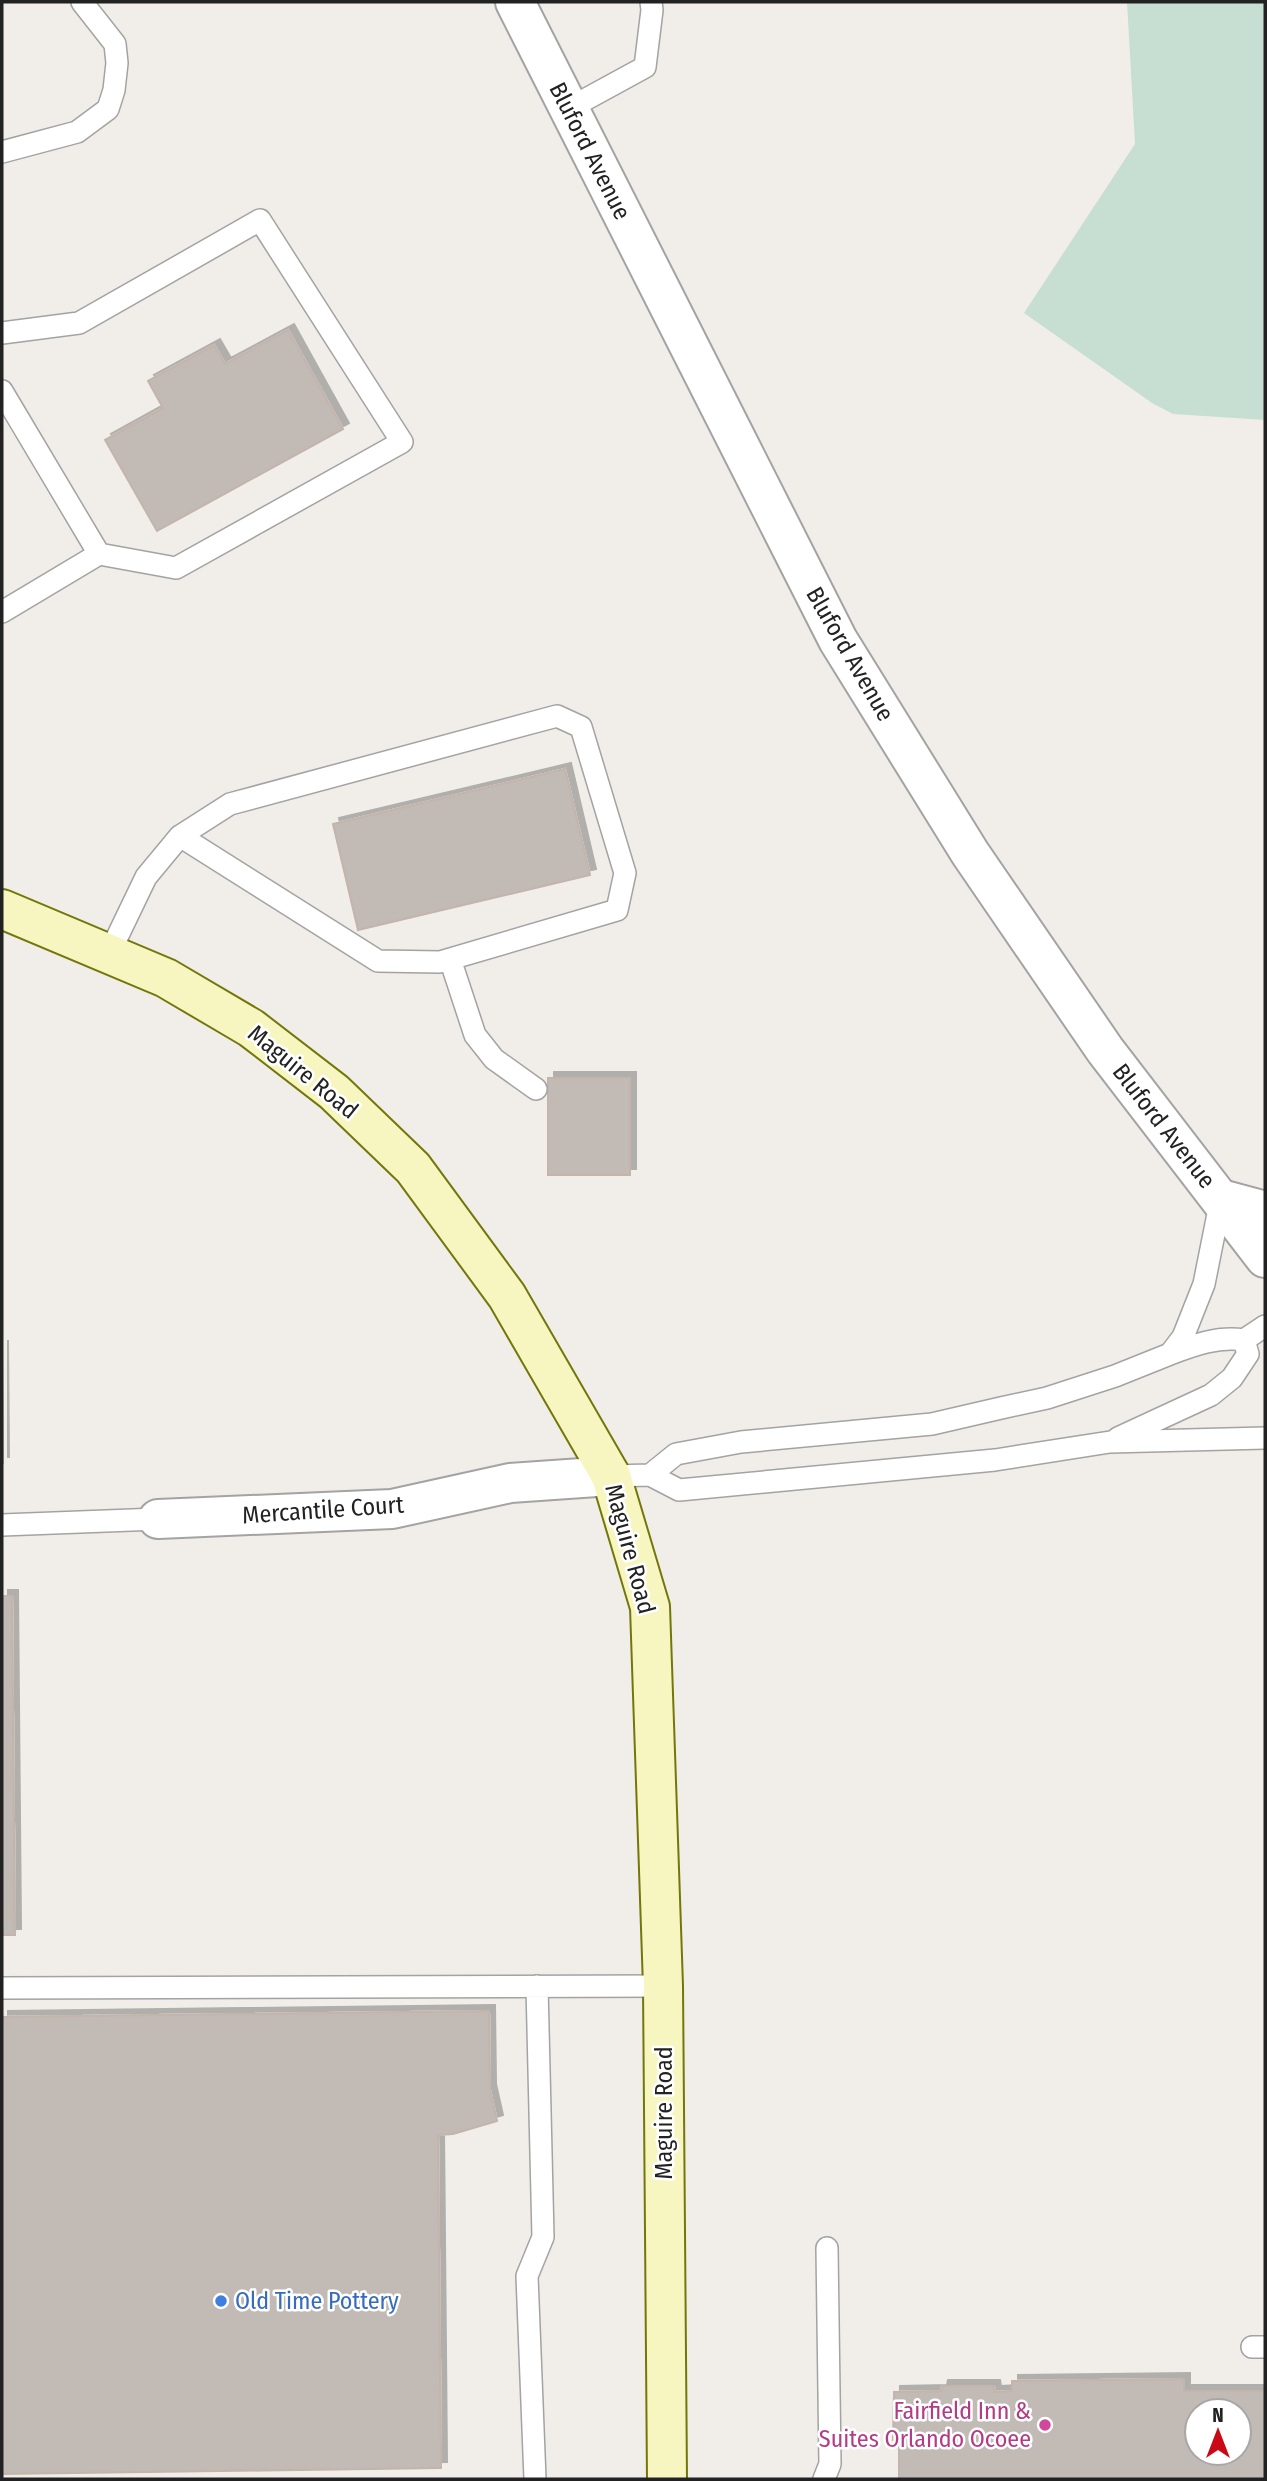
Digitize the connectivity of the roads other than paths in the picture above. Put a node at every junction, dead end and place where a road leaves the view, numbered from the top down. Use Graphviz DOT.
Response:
graph roads {
  1 [pos="82,2"];
  2 [pos="515,2"];
  3 [pos="651,2"];
  4 [pos="568,108"];
  5 [pos="3,148"];
  6 [pos="2,333"];
  7 [pos="2,391"];
  8 [pos="99,554"];
  9 [pos="2,612"];
  10 [pos="180,836"];
  11 [pos="2,909"];
  12 [pos="109,954"];
  13 [pos="450,959"];
  14 [pos="536,1089"];
  15 [pos="1221,1199"];
  16 [pos="1265,1211"];
  17 [pos="1265,1258"];
  18 [pos="1265,1326"];
  19 [pos="1244,1340"];
  20 [pos="1170,1354"];
  21 [pos="1265,1438"];
  22 [pos="1110,1442"];
  23 [pos="650,1475"];
  24 [pos="611,1476"];
  25 [pos="158,1519"];
  26 [pos="2,1525"];
  27 [pos="537,1986"];
  28 [pos="663,1986"];
  29 [pos="2,1988"];
  30 [pos="827,2248"];
  31 [pos="535,2479"];
  32 [pos="667,2479"];
  33 [pos="824,2479"];
  1 -- 5 [label="lane"];
  2 -- 4 [label="street, Bluford Avenue"];
  3 -- 4 [label="lane"];
  4 -- 15 [label="street, Bluford Avenue"];
  6 -- 8 [label="lane"];
  7 -- 8 [label="lane"];
  8 -- 9 [label="lane"];
  10 -- 12 [label="lane"];
  10 -- 13 [label="lane"];
  10 -- 13 [label="lane"];
  11 -- 12 [label="main road, Maguire Road"];
  12 -- 24 [label="main road, Maguire Road"];
  13 -- 14 [label="lane"];
  15 -- 16 [label="street"];
  15 -- 17 [label="street, Bluford Avenue"];
  15 -- 20 [label="lane"];
  18 -- 19 [label="lane"];
  19 -- 20 [label="lane"];
  19 -- 22 [label="lane"];
  20 -- 23 [label="lane"];
  21 -- 22 [label="lane"];
  22 -- 23 [label="lane"];
  23 -- 24 [label="lane"];
  24 -- 25 [label="street, Mercantile Court"];
  24 -- 28 [label="main road, Maguire Road"];
  25 -- 26 [label="lane"];
  27 -- 28 [label="lane"];
  27 -- 29 [label="lane"];
  27 -- 31 [label="lane"];
  28 -- 32 [label="main road, Maguire Road"];
  30 -- 33 [label="lane"];
}
